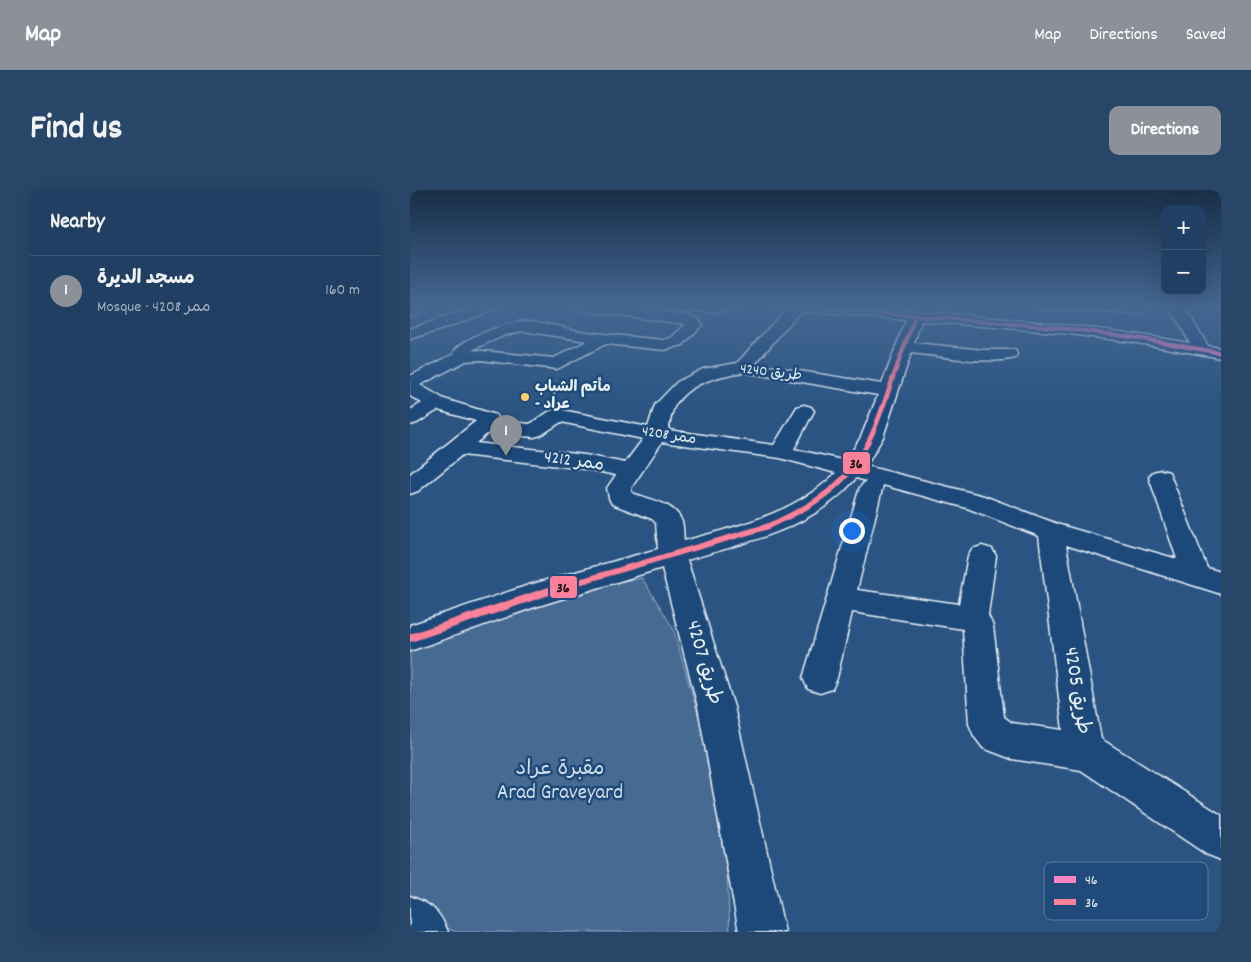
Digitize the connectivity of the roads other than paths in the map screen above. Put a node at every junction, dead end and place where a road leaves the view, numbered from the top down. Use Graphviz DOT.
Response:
graph roads {
  1 [pos="483,340"];
  2 [pos="602,340"];
  3 [pos="611,340"];
  4 [pos="679,340"];
  5 [pos="771,340"];
  6 [pos="904,340"];
  7 [pos="1146,340"];
  8 [pos="1160,340"];
  9 [pos="1197,340"];
  10 [pos="905,347"];
  11 [pos="1201,347"];
  12 [pos="1221,352"];
  13 [pos="1009,354"];
  14 [pos="462,356"];
  15 [pos="743,367"];
  16 [pos="411,389"];
  17 [pos="889,391"];
  18 [pos="438,402"];
  19 [pos="804,411"];
  20 [pos="410,419"];
  21 [pos="486,422"];
  22 [pos="656,435"];
  23 [pos="458,448"];
  24 [pos="781,452"];
  25 [pos="630,471"];
  26 [pos="1160,477"];
  27 [pos="862,478"];
  28 [pos="410,486"];
  29 [pos="1052,531"];
  30 [pos="672,554"];
  31 [pos="982,556"];
  32 [pos="1196,575"];
  33 [pos="1221,583"];
  34 [pos="840,599"];
  35 [pos="972,618"];
  36 [pos="410,638"];
  37 [pos="820,678"];
  38 [pos="1088,752"];
  39 [pos="1221,839"];
  40 [pos="410,919"];
  41 [pos="425,932"];
  42 [pos="762,932"];
  1 -- 14 [label="street"];
  2 -- 14 [label="street"];
  3 -- 4 [label="street"];
  5 -- 15 [label="street"];
  6 -- 10 [label="street"];
  7 -- 12 [label="street"];
  8 -- 11 [label="street"];
  9 -- 11 [label="street"];
  10 -- 13 [label="street"];
  10 -- 17 [label="street"];
  11 -- 12 [label="street"];
  14 -- 16 [label="street"];
  15 -- 17 [label="street, طريق 4240"];
  15 -- 22 [label="street, طريق 4240"];
  16 -- 18 [label="street"];
  17 -- 27 [label="street"];
  18 -- 20 [label="street"];
  18 -- 21 [label="street"];
  19 -- 24 [label="street"];
  21 -- 22 [label="street, ممر 4208"];
  21 -- 23 [label="street"];
  22 -- 24 [label="street, ممر 4208"];
  22 -- 25 [label="street, طريق 4207"];
  23 -- 25 [label="street, ممر 4212"];
  23 -- 28 [label="street"];
  24 -- 27 [label="street, ممر 4208"];
  25 -- 30 [label="street, طريق 4207"];
  26 -- 32 [label="street"];
  27 -- 29 [label="street"];
  27 -- 30 [label="street"];
  27 -- 34 [label="street"];
  29 -- 32 [label="street"];
  29 -- 38 [label="street, طريق 4205"];
  30 -- 36 [label="street"];
  30 -- 42 [label="street, طريق 4207"];
  31 -- 35 [label="street"];
  32 -- 33 [label="street"];
  34 -- 35 [label="street"];
  34 -- 37 [label="street"];
  35 -- 38 [label="street"];
  38 -- 39 [label="street, طريق 4205"];
  40 -- 41 [label="street"];
}
